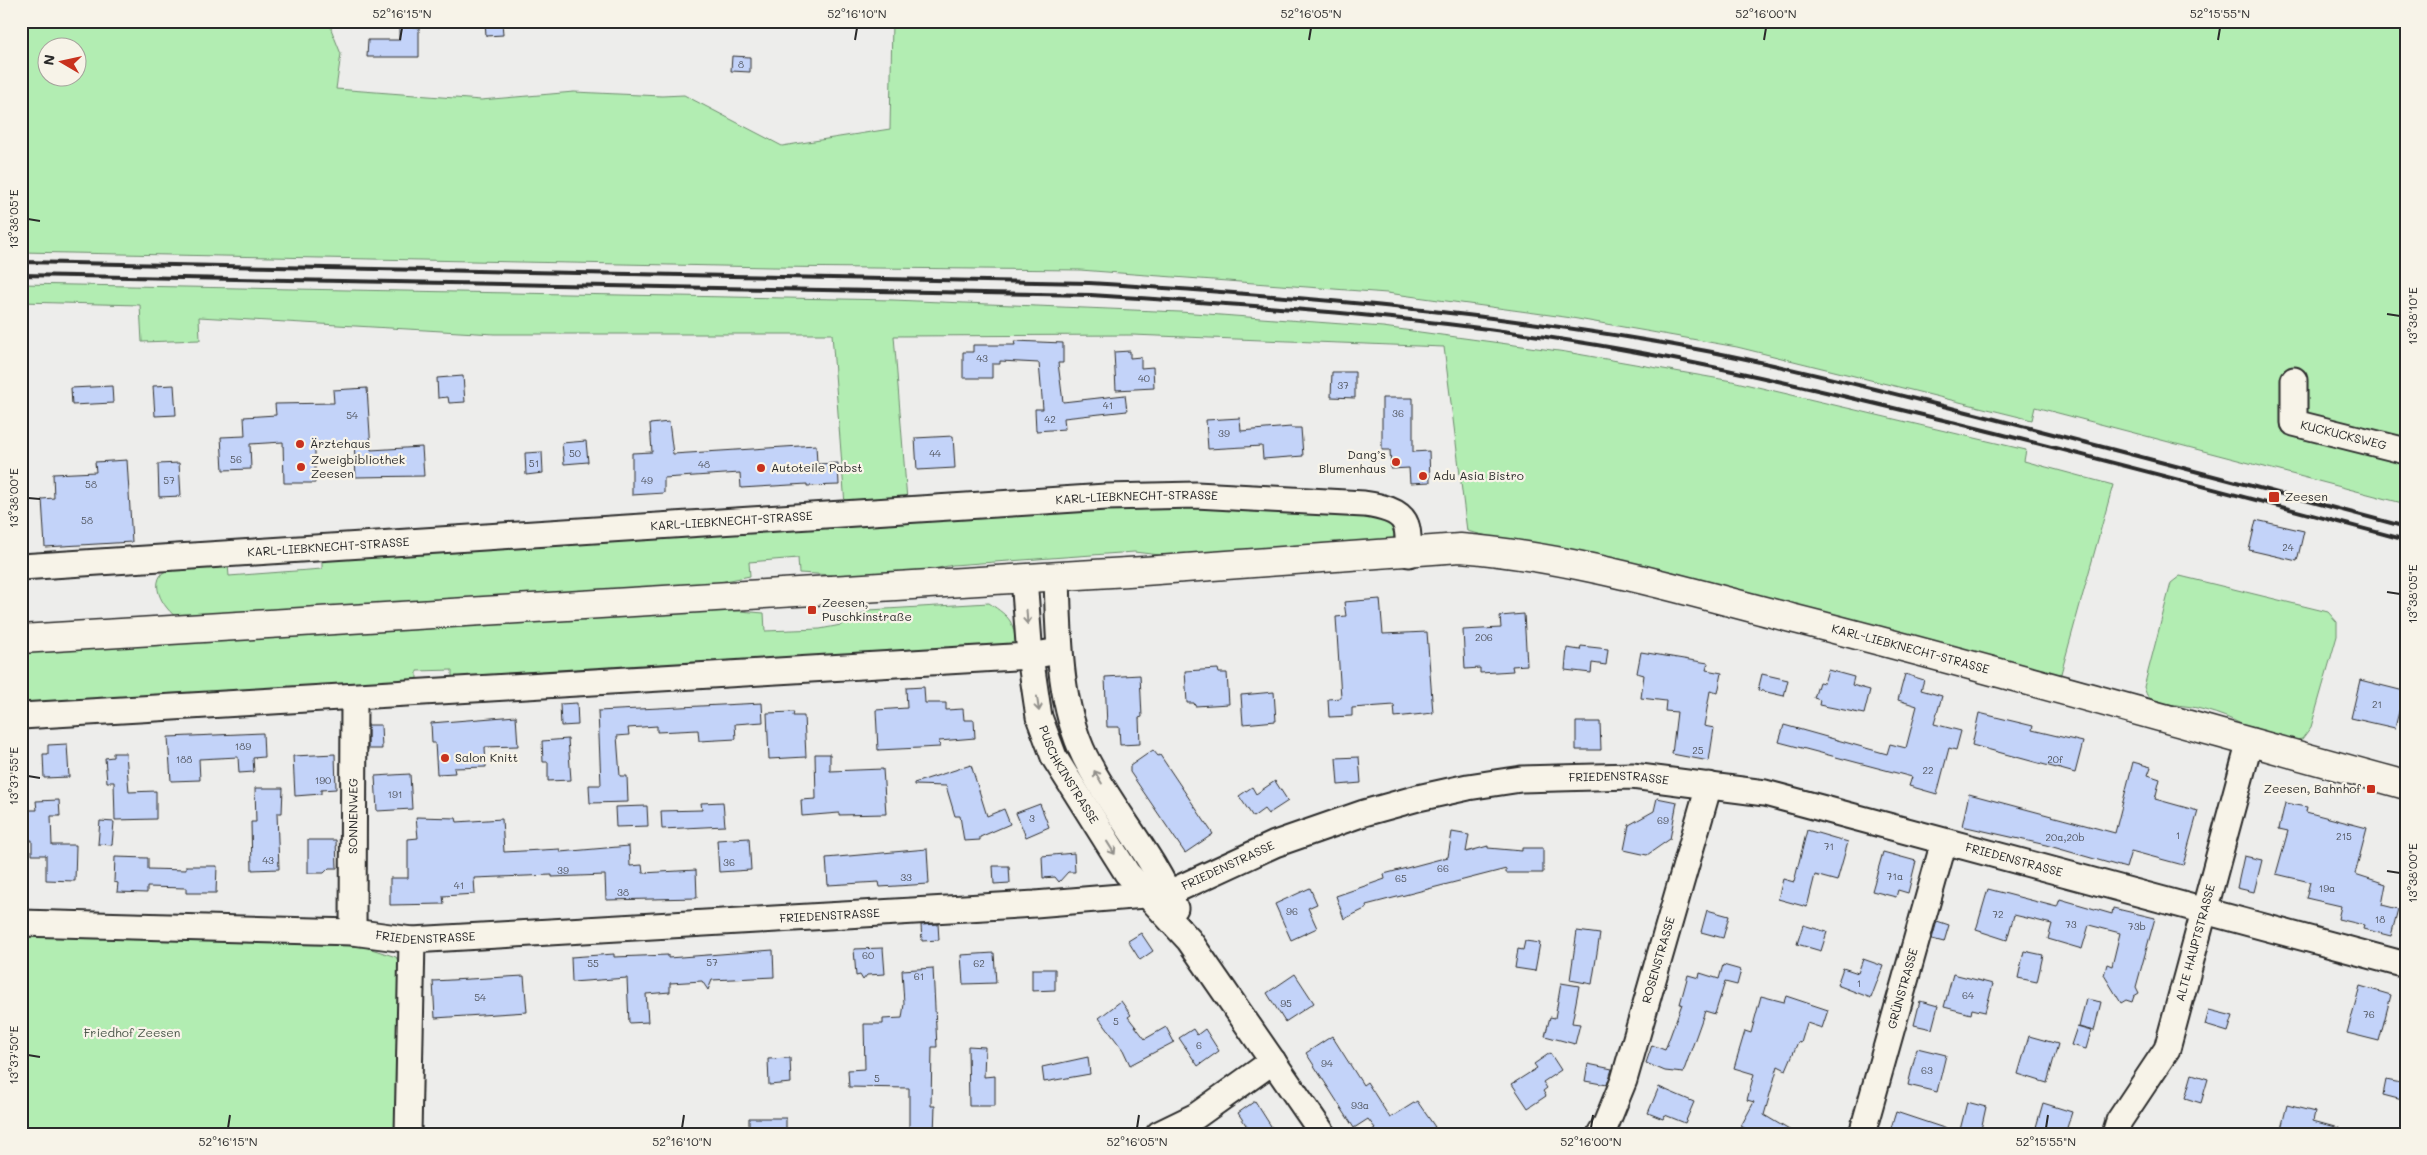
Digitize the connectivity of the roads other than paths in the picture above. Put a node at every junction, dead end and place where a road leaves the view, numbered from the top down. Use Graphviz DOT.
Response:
graph roads {
  1 [pos="2294,380"];
  2 [pos="2406,451"];
  3 [pos="1409,554"];
  4 [pos="21,567"];
  5 [pos="1057,577"];
  6 [pos="1024,578"];
  7 [pos="21,639"];
  8 [pos="1059,651"];
  9 [pos="1030,656"];
  10 [pos="354,699"];
  11 [pos="21,716"];
  12 [pos="2250,741"];
  13 [pos="1709,785"];
  14 [pos="2406,785"];
  15 [pos="1944,842"];
  16 [pos="1158,894"];
  17 [pos="2204,910"];
  18 [pos="21,923"];
  19 [pos="353,932"];
  20 [pos="412,940"];
  21 [pos="2406,965"];
  22 [pos="1273,1061"];
  23 [pos="408,1134"];
  24 [pos="1159,1134"];
  25 [pos="1323,1134"];
  26 [pos="1600,1134"];
  27 [pos="1862,1134"];
  28 [pos="2115,1134"];
  1 -- 2 [label="street, KUCKUCKSWEG"];
  3 -- 4 [label="street, KARL-LIEBKNECHT-STRASSE"];
  3 -- 5 [label="main road, KARL-LIEBKNECHT-STRASSE"];
  3 -- 12 [label="main road, KARL-LIEBKNECHT-STRASSE"];
  5 -- 6 [label="main road, KARL-LIEBKNECHT-STRASSE"];
  5 -- 8 [label="street, PUSCHKINSTRASSE"];
  6 -- 7 [label="main road, KARL-LIEBKNECHT-STRASSE"];
  6 -- 9 [label="street, PUSCHKINSTRASSE, one-way"];
  8 -- 9 [label="street"];
  16 -- 8 [label="street, PUSCHKINSTRASSE, one-way"];
  9 -- 10 [label="street"];
  9 -- 16 [label="street, PUSCHKINSTRASSE, one-way"];
  10 -- 11 [label="street"];
  10 -- 19 [label="street, SONNENWEG"];
  12 -- 14 [label="main road, KARL-LIEBKNECHT-STRASSE"];
  12 -- 17 [label="street, ALTE HAUPTSTRASSE"];
  13 -- 15 [label="street, FRIEDENSTRASSE"];
  13 -- 16 [label="street, FRIEDENSTRASSE"];
  13 -- 26 [label="street, ROSENSTRASSE"];
  15 -- 17 [label="street, FRIEDENSTRASSE"];
  15 -- 27 [label="street, GRÜNSTRASSE"];
  16 -- 20 [label="street, FRIEDENSTRASSE"];
  16 -- 22 [label="street, PUSCHKINSTRASSE"];
  17 -- 21 [label="street, FRIEDENSTRASSE"];
  17 -- 28 [label="street, ALTE HAUPTSTRASSE"];
  18 -- 19 [label="street, FRIEDENSTRASSE"];
  19 -- 20 [label="street, FRIEDENSTRASSE"];
  20 -- 23 [label="street"];
  22 -- 24 [label="street"];
  22 -- 25 [label="street, PUSCHKINSTRASSE"];
}
